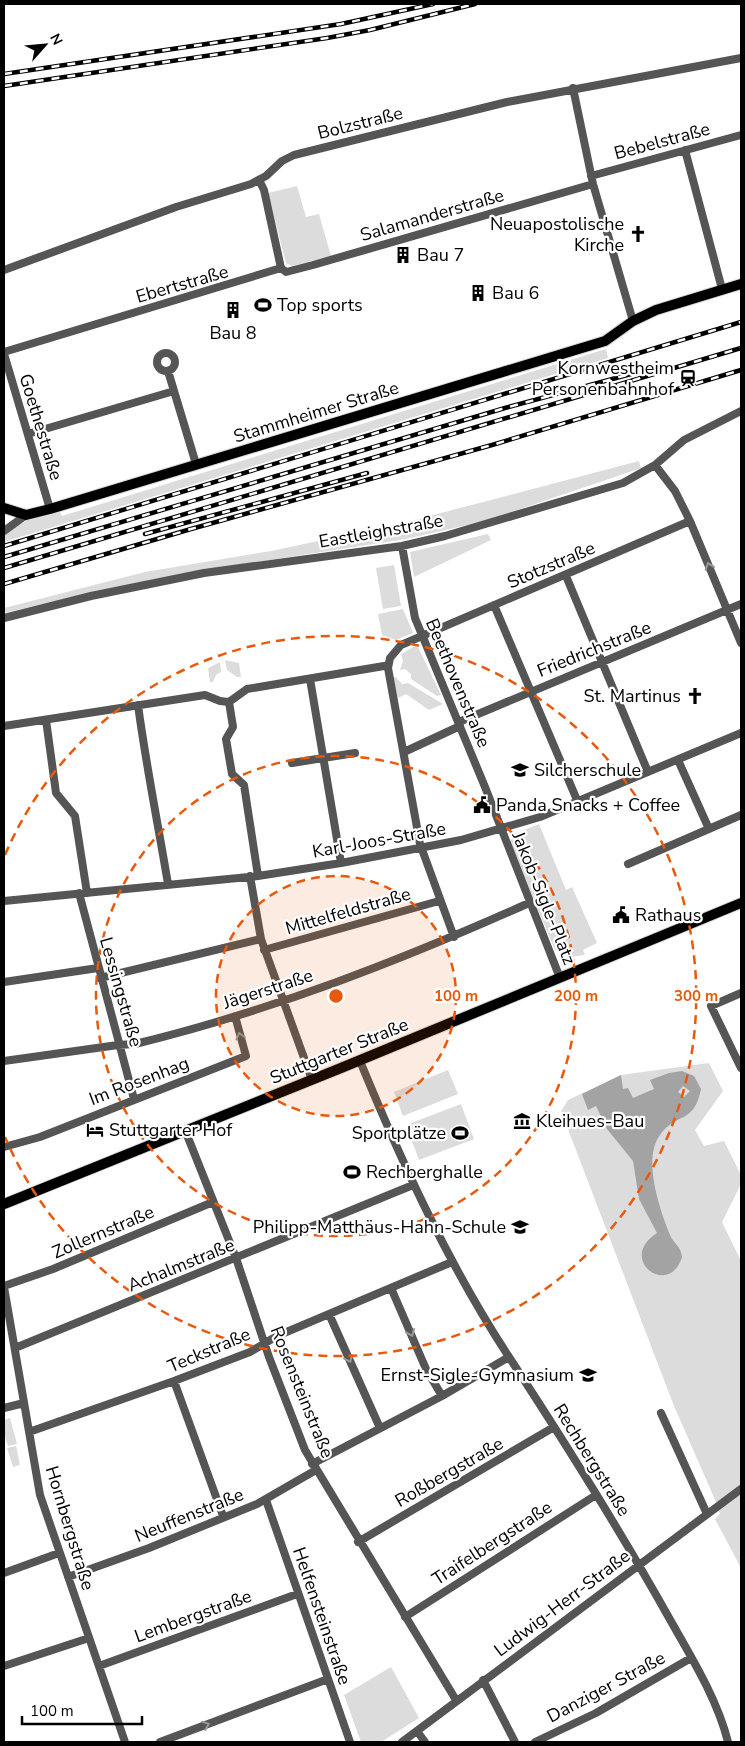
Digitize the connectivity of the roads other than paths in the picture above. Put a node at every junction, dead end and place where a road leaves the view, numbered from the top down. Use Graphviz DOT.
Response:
graph roads {
  1 [pos="741,58"];
  2 [pos="573,88"];
  3 [pos="741,135"];
  4 [pos="684,150"];
  5 [pos="260,180"];
  6 [pos="592,180"];
  7 [pos="281,268"];
  8 [pos="4,270"];
  9 [pos="741,284"];
  10 [pos="722,289"];
  11 [pos="633,321"];
  12 [pos="4,355"];
  13 [pos="168,371"];
  14 [pos="174,391"];
  15 [pos="741,411"];
  16 [pos="28,434"];
  17 [pos="196,464"];
  18 [pos="655,465"];
  19 [pos="4,508"];
  20 [pos="50,509"];
  21 [pos="26,515"];
  22 [pos="690,521"];
  23 [pos="4,531"];
  24 [pos="402,546"];
  25 [pos="566,576"];
  26 [pos="741,604"];
  27 [pos="494,605"];
  28 [pos="727,611"];
  29 [pos="4,618"];
  30 [pos="424,636"];
  31 [pos="741,643"];
  32 [pos="602,661"];
  33 [pos="384,666"];
  34 [pos="310,678"];
  35 [pos="530,691"];
  36 [pos="229,702"];
  37 [pos="138,705"];
  38 [pos="46,720"];
  39 [pos="459,724"];
  40 [pos="4,726"];
  41 [pos="741,733"];
  42 [pos="355,752"];
  43 [pos="404,752"];
  44 [pos="322,757"];
  45 [pos="678,760"];
  46 [pos="292,763"];
  47 [pos="648,772"];
  48 [pos="577,800"];
  49 [pos="741,815"];
  50 [pos="500,829"];
  51 [pos="709,830"];
  52 [pos="421,847"];
  53 [pos="341,863"];
  54 [pos="628,864"];
  55 [pos="254,876"];
  56 [pos="168,884"];
  57 [pos="83,893"];
  58 [pos="4,901"];
  59 [pos="439,901"];
  60 [pos="529,903"];
  61 [pos="741,903"];
  62 [pos="454,937"];
  63 [pos="261,939"];
  64 [pos="264,950"];
  65 [pos="98,968"];
  66 [pos="100,978"];
  67 [pos="560,978"];
  68 [pos="4,982"];
  69 [pos="741,993"];
  70 [pos="282,1002"];
  71 [pos="235,1016"];
  72 [pos="118,1045"];
  73 [pos="360,1060"];
  74 [pos="4,1061"];
  75 [pos="741,1068"];
  76 [pos="312,1080"];
  77 [pos="134,1099"];
  78 [pos="185,1130"];
  79 [pos="4,1147"];
  80 [pos="414,1185"];
  81 [pos="213,1202"];
  82 [pos="4,1205"];
  83 [pos="4,1212"];
  84 [pos="236,1258"];
  85 [pos="452,1262"];
  86 [pos="4,1286"];
  87 [pos="392,1288"];
  88 [pos="329,1314"];
  89 [pos="265,1343"];
  90 [pos="14,1348"];
  91 [pos="509,1357"];
  92 [pos="174,1381"];
  93 [pos="442,1396"];
  94 [pos="24,1403"];
  95 [pos="4,1408"];
  96 [pos="661,1413"];
  97 [pos="380,1428"];
  98 [pos="554,1428"];
  99 [pos="29,1432"];
  100 [pos="314,1467"];
  101 [pos="741,1489"];
  102 [pos="596,1495"];
  103 [pos="266,1500"];
  104 [pos="707,1514"];
  105 [pos="223,1516"];
  106 [pos="358,1542"];
  107 [pos="59,1553"];
  108 [pos="638,1564"];
  109 [pos="4,1573"];
  110 [pos="68,1577"];
  111 [pos="297,1594"];
  112 [pos="405,1617"];
  113 [pos="89,1638"];
  114 [pos="691,1658"];
  115 [pos="4,1666"];
  116 [pos="99,1666"];
  117 [pos="328,1679"];
  118 [pos="483,1680"];
  119 [pos="456,1700"];
  120 [pos="417,1731"];
  121 [pos="126,1742"];
  122 [pos="160,1742"];
  123 [pos="350,1742"];
  124 [pos="402,1742"];
  125 [pos="425,1742"];
  126 [pos="516,1742"];
  127 [pos="535,1742"];
  128 [pos="728,1742"];
  1 -- 2 [label="street, Bolzstraße"];
  2 -- 5 [label="street, Bolzstraße"];
  2 -- 6 [label="street"];
  3 -- 4 [label="street, Bebelstraße"];
  4 -- 6 [label="street, Bebelstraße"];
  4 -- 10 [label="street"];
  5 -- 7 [label="street"];
  5 -- 8 [label="street, Bolzstraße"];
  6 -- 7 [label="street, Salamanderstraße"];
  6 -- 11 [label="street"];
  7 -- 12 [label="street, Ebertstraße"];
  9 -- 10 [label="main road, Stammheimer Straße"];
  10 -- 11 [label="main road, Stammheimer Straße"];
  11 -- 17 [label="main road, Stammheimer Straße"];
  12 -- 16 [label="street, Goethestraße"];
  13 -- 14 [label="street"];
  14 -- 16 [label="street"];
  14 -- 17 [label="street"];
  15 -- 18 [label="street, Eastleighstraße"];
  16 -- 20 [label="street, Goethestraße"];
  17 -- 20 [label="main road, Stammheimer Straße"];
  18 -- 22 [label="street"];
  18 -- 24 [label="street, Eastleighstraße"];
  19 -- 21 [label="main road"];
  20 -- 21 [label="main road, Stammheimer Straße"];
  21 -- 23 [label="street"];
  22 -- 25 [label="street, Stotzstraße"];
  28 -- 22 [label="street, one-way"];
  24 -- 29 [label="street, Eastleighstraße"];
  24 -- 30 [label="street, Beethovenstraße"];
  25 -- 27 [label="street, Stotzstraße"];
  25 -- 32 [label="street"];
  26 -- 28 [label="street, Friedrichstraße"];
  27 -- 30 [label="street, Stotzstraße"];
  27 -- 35 [label="street"];
  28 -- 31 [label="street"];
  28 -- 32 [label="street, Friedrichstraße"];
  30 -- 39 [label="street, Beethovenstraße"];
  30 -- 43 [label="street, Stotzstraße"];
  32 -- 35 [label="street, Friedrichstraße"];
  32 -- 47 [label="street"];
  33 -- 34 [label="street"];
  34 -- 36 [label="street"];
  34 -- 44 [label="street"];
  35 -- 39 [label="street, Friedrichstraße"];
  35 -- 48 [label="street"];
  36 -- 37 [label="street"];
  36 -- 55 [label="street"];
  37 -- 38 [label="street"];
  37 -- 56 [label="street"];
  38 -- 40 [label="street"];
  38 -- 57 [label="street, Lessingstraße"];
  39 -- 43 [label="street, Friedrichstraße"];
  39 -- 50 [label="street, Beethovenstraße"];
  41 -- 45 [label="street, Karl-Joos-Straße"];
  42 -- 44 [label="street"];
  43 -- 52 [label="street, Stotzstraße"];
  44 -- 46 [label="street"];
  44 -- 53 [label="street"];
  45 -- 47 [label="street, Karl-Joos-Straße"];
  45 -- 51 [label="street"];
  47 -- 48 [label="street, Karl-Joos-Straße"];
  48 -- 50 [label="street, Karl-Joos-Straße"];
  49 -- 51 [label="street"];
  50 -- 52 [label="street, Karl-Joos-Straße"];
  50 -- 60 [label="street, Jakob-Sigle-Platz"];
  51 -- 54 [label="street"];
  52 -- 53 [label="street, Karl-Joos-Straße"];
  52 -- 59 [label="street, Stotzstraße"];
  53 -- 55 [label="street, Karl-Joos-Straße"];
  55 -- 56 [label="street, Karl-Joos-Straße"];
  55 -- 63 [label="street"];
  56 -- 57 [label="street, Karl-Joos-Straße"];
  57 -- 58 [label="street, Karl-Joos-Straße"];
  57 -- 65 [label="street, Lessingstraße"];
  59 -- 62 [label="street, Stotzstraße"];
  59 -- 64 [label="street, Mittelfeldstraße"];
  60 -- 62 [label="street, Jägerstraße"];
  60 -- 67 [label="street, Jakob-Sigle-Platz"];
  61 -- 67 [label="main road, Stuttgarter Straße"];
  62 -- 70 [label="street, Jägerstraße"];
  63 -- 64 [label="street"];
  63 -- 66 [label="street"];
  64 -- 70 [label="street"];
  65 -- 66 [label="street, Lessingstraße"];
  65 -- 68 [label="street"];
  66 -- 72 [label="street, Lessingstraße"];
  67 -- 73 [label="main road, Stuttgarter Straße"];
  69 -- 75 [label="street"];
  70 -- 71 [label="street, Jägerstraße"];
  70 -- 76 [label="street"];
  71 -- 72 [label="street, Jägerstraße"];
  77 -- 71 [label="street, Im Rosenhag, one-way"];
  72 -- 74 [label="street, Jägerstraße"];
  72 -- 77 [label="street, Lessingstraße"];
  73 -- 76 [label="main road, Stuttgarter Straße"];
  73 -- 80 [label="street, Rechbergstraße"];
  76 -- 78 [label="main road, Stuttgarter Straße"];
  77 -- 79 [label="street, Im Rosenhag"];
  78 -- 81 [label="street, Rosensteinstraße"];
  78 -- 82 [label="main road, Stuttgarter Straße"];
  80 -- 84 [label="street, Achalmstraße"];
  80 -- 85 [label="street, Rechbergstraße"];
  81 -- 84 [label="street, Rosensteinstraße"];
  81 -- 86 [label="street, Zollernstraße"];
  82 -- 83 [label="main road, Stuttgarter Straße"];
  84 -- 89 [label="street, Rosensteinstraße"];
  84 -- 90 [label="street, Achalmstraße"];
  85 -- 87 [label="street, Teckstraße"];
  85 -- 91 [label="street, Rechbergstraße"];
  86 -- 90 [label="street, Hornbergstraße"];
  87 -- 88 [label="street, Teckstraße"];
  87 -- 93 [label="street, one-way"];
  88 -- 89 [label="street, Teckstraße"];
  88 -- 97 [label="street, one-way"];
  89 -- 92 [label="street, Teckstraße"];
  89 -- 100 [label="street, Rosensteinstraße"];
  90 -- 94 [label="street, Hornbergstraße"];
  91 -- 93 [label="street, Neuffenstraße"];
  91 -- 98 [label="street, Rechbergstraße"];
  92 -- 99 [label="street, Teckstraße"];
  92 -- 105 [label="street"];
  93 -- 97 [label="street, Neuffenstraße"];
  94 -- 95 [label="street"];
  94 -- 99 [label="street, Hornbergstraße"];
  96 -- 104 [label="street"];
  97 -- 100 [label="street, Neuffenstraße"];
  98 -- 102 [label="street, Rechbergstraße"];
  98 -- 106 [label="street, Roßbergstraße"];
  99 -- 107 [label="street, Hornbergstraße"];
  100 -- 103 [label="street, Neuffenstraße"];
  100 -- 106 [label="street, Rosensteinstraße"];
  101 -- 104 [label="street, Ludwig-Herr-Straße"];
  102 -- 108 [label="street, Rechbergstraße"];
  102 -- 112 [label="street, Traifelbergstraße"];
  103 -- 105 [label="street, Neuffenstraße"];
  103 -- 111 [label="street, Helfensteinstraße"];
  104 -- 108 [label="street, Ludwig-Herr-Straße"];
  105 -- 110 [label="street, Neuffenstraße"];
  106 -- 112 [label="street, Rosensteinstraße"];
  107 -- 109 [label="street"];
  107 -- 110 [label="street, Hornbergstraße"];
  108 -- 114 [label="street, Rechbergstraße"];
  108 -- 118 [label="street, Ludwig-Herr-Straße"];
  110 -- 113 [label="street, Hornbergstraße"];
  111 -- 116 [label="street, Lembergstraße"];
  111 -- 117 [label="street, Helfensteinstraße"];
  112 -- 119 [label="street, Rosensteinstraße"];
  113 -- 115 [label="street"];
  113 -- 116 [label="street, Hornbergstraße"];
  114 -- 127 [label="street, Danziger Straße"];
  114 -- 128 [label="street, Rechbergstraße"];
  116 -- 121 [label="street, Hornbergstraße"];
  122 -- 117 [label="street, one-way"];
  117 -- 123 [label="street, Helfensteinstraße"];
  118 -- 119 [label="street, Ludwig-Herr-Straße"];
  118 -- 126 [label="street"];
  119 -- 120 [label="street, Ludwig-Herr-Straße"];
  120 -- 124 [label="street, Ludwig-Herr-Straße"];
  120 -- 125 [label="street"];
}
